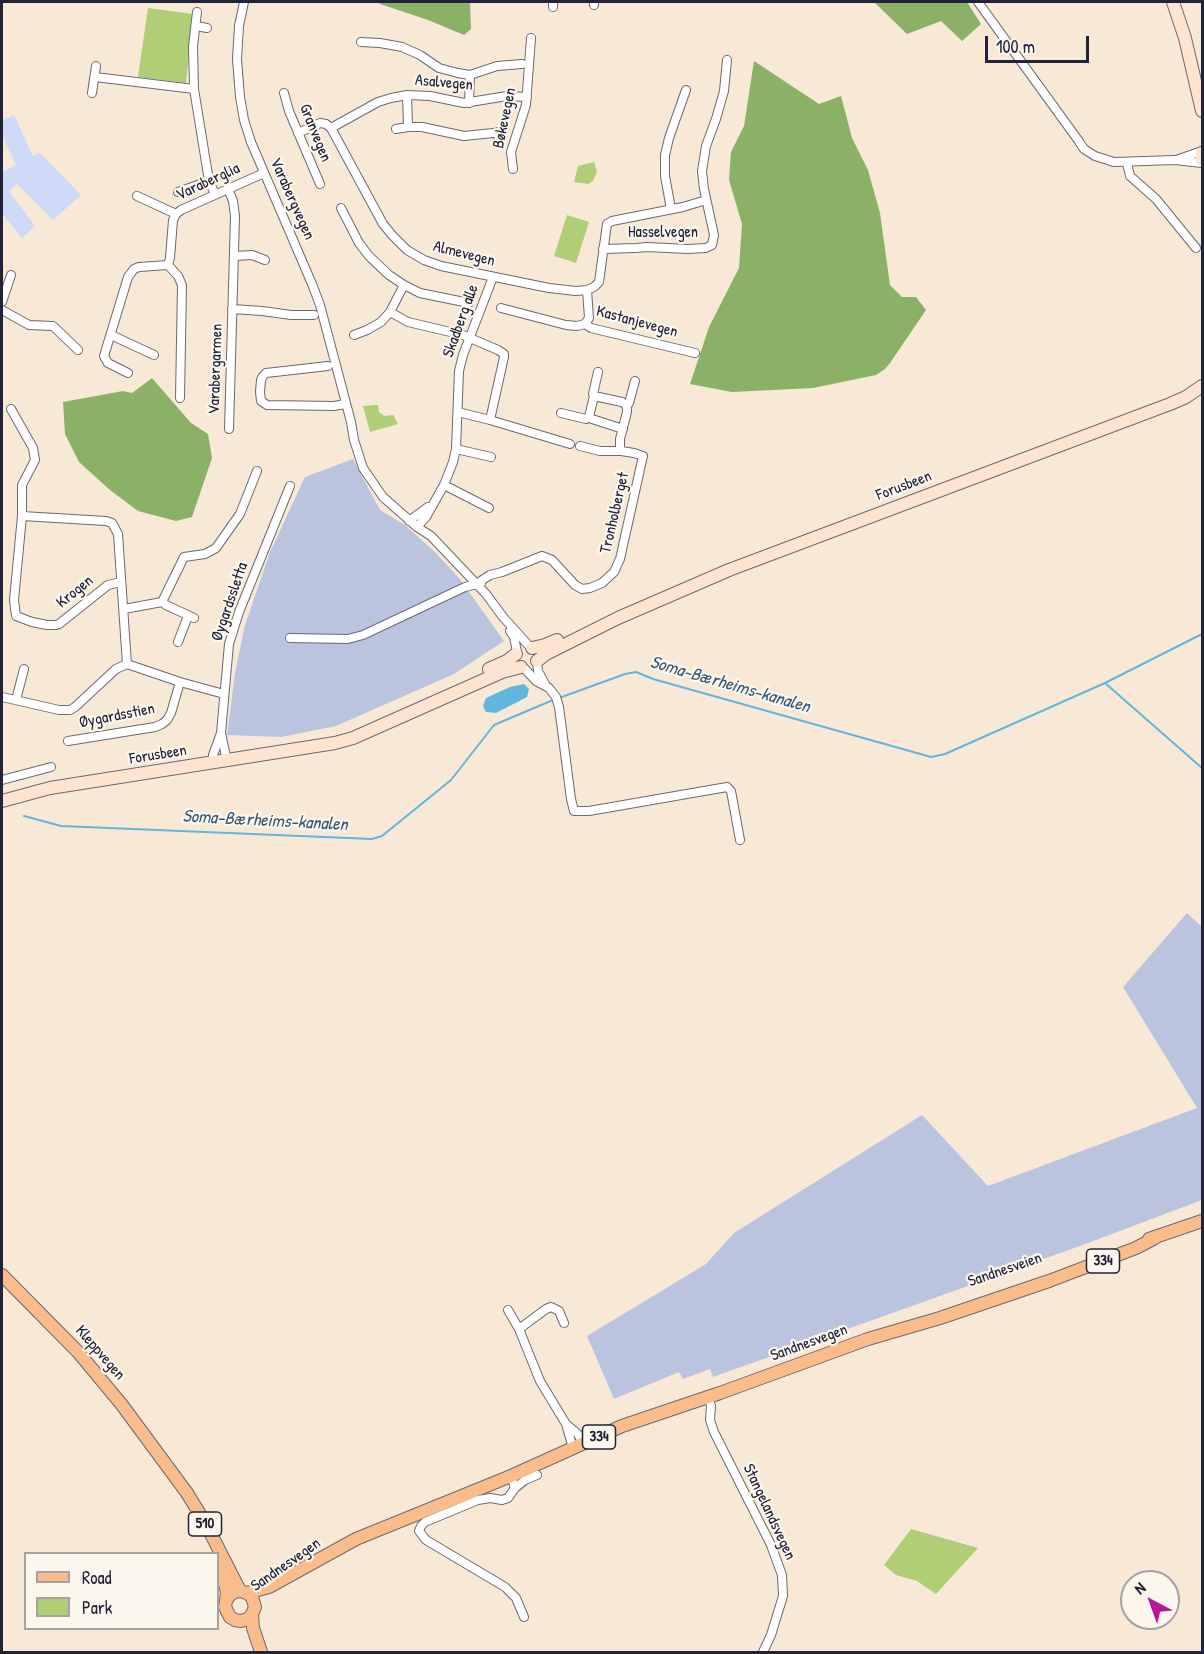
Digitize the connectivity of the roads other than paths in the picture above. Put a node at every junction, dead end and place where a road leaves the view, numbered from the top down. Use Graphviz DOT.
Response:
graph roads {
  1 [pos="244,2"];
  2 [pos="978,2"];
  3 [pos="1173,2"];
  4 [pos="197,12"];
  5 [pos="196,26"];
  6 [pos="207,28"];
  7 [pos="531,38"];
  8 [pos="361,42"];
  9 [pos="727,60"];
  10 [pos="522,64"];
  11 [pos="96,66"];
  12 [pos="470,75"];
  13 [pos="95,77"];
  14 [pos="194,89"];
  15 [pos="686,90"];
  16 [pos="92,93"];
  17 [pos="284,93"];
  18 [pos="406,95"];
  19 [pos="527,97"];
  20 [pos="470,102"];
  21 [pos="1203,111"];
  22 [pos="408,127"];
  23 [pos="331,128"];
  24 [pos="396,129"];
  25 [pos="298,134"];
  26 [pos="499,143"];
  27 [pos="1203,152"];
  28 [pos="1175,160"];
  29 [pos="1203,161"];
  30 [pos="1127,163"];
  31 [pos="513,169"];
  32 [pos="264,173"];
  33 [pos="209,181"];
  34 [pos="320,184"];
  35 [pos="228,189"];
  36 [pos="178,192"];
  37 [pos="215,194"];
  38 [pos="136,196"];
  39 [pos="706,200"];
  40 [pos="341,208"];
  41 [pos="671,209"];
  42 [pos="176,214"];
  43 [pos="1196,248"];
  44 [pos="603,249"];
  45 [pos="234,256"];
  46 [pos="265,260"];
  47 [pos="168,265"];
  48 [pos="11,274"];
  49 [pos="493,277"];
  50 [pos="404,285"];
  51 [pos="587,290"];
  52 [pos="2,302"];
  53 [pos="469,303"];
  54 [pos="232,309"];
  55 [pos="501,309"];
  56 [pos="2,310"];
  57 [pos="390,312"];
  58 [pos="314,315"];
  59 [pos="585,324"];
  60 [pos="111,334"];
  61 [pos="354,335"];
  62 [pos="470,338"];
  63 [pos="78,350"];
  64 [pos="695,353"];
  65 [pos="154,355"];
  66 [pos="328,366"];
  67 [pos="128,372"];
  68 [pos="598,372"];
  69 [pos="635,381"];
  70 [pos="1203,386"];
  71 [pos="594,396"];
  72 [pos="180,398"];
  73 [pos="345,404"];
  74 [pos="627,406"];
  75 [pos="11,409"];
  76 [pos="458,412"];
  77 [pos="561,413"];
  78 [pos="589,417"];
  79 [pos="490,420"];
  80 [pos="229,429"];
  81 [pos="623,429"];
  82 [pos="570,444"];
  83 [pos="580,446"];
  84 [pos="456,449"];
  85 [pos="621,451"];
  86 [pos="491,457"];
  87 [pos="257,471"];
  88 [pos="444,485"];
  89 [pos="291,486"];
  90 [pos="433,503"];
  91 [pos="489,508"];
  92 [pos="22,516"];
  93 [pos="409,521"];
  94 [pos="417,527"];
  95 [pos="121,582"];
  96 [pos="476,584"];
  97 [pos="162,602"];
  98 [pos="124,609"];
  99 [pos="503,617"];
  100 [pos="618,618"];
  101 [pos="290,638"];
  102 [pos="178,642"];
  103 [pos="531,647"];
  104 [pos="517,653"];
  105 [pos="537,661"];
  106 [pos="127,664"];
  107 [pos="522,668"];
  108 [pos="24,669"];
  109 [pos="180,682"];
  110 [pos="547,687"];
  111 [pos="224,694"];
  112 [pos="2,697"];
  113 [pos="16,700"];
  114 [pos="221,733"];
  115 [pos="68,741"];
  116 [pos="320,745"];
  117 [pos="227,761"];
  118 [pos="213,763"];
  119 [pos="51,766"];
  120 [pos="2,780"];
  121 [pos="2,801"];
  122 [pos="740,840"];
  123 [pos="1203,1221"];
  124 [pos="1155,1238"];
  125 [pos="2,1275"];
  126 [pos="1049,1281"];
  127 [pos="508,1310"];
  128 [pos="564,1323"];
  129 [pos="519,1329"];
  130 [pos="868,1339"];
  131 [pos="703,1399"];
  132 [pos="578,1446"];
  133 [pos="163,1461"];
  134 [pos="537,1475"];
  135 [pos="513,1482"];
  136 [pos="335,1550"];
  137 [pos="211,1552"];
  138 [pos="219,1568"];
  139 [pos="244,1592"];
  140 [pos="225,1601"];
  141 [pos="254,1611"];
  142 [pos="524,1617"];
  143 [pos="235,1620"];
  144 [pos="255,1653"];
  145 [pos="261,1653"];
  146 [pos="763,1653"];
  1 -- 32 [label="street, Varabergvegen"];
  2 -- 30 [label="street"];
  3 -- 21 [label="main road"];
  4 -- 5 [label="street"];
  5 -- 6 [label="street"];
  5 -- 14 [label="street"];
  7 -- 19 [label="street, Bøkevegen"];
  8 -- 12 [label="street"];
  9 -- 39 [label="street, Hasselvegen"];
  10 -- 12 [label="street"];
  11 -- 13 [label="street"];
  12 -- 20 [label="street"];
  13 -- 14 [label="street"];
  13 -- 16 [label="street"];
  14 -- 33 [label="street"];
  15 -- 41 [label="street"];
  17 -- 25 [label="street, Granvegen"];
  18 -- 20 [label="street, Asalvegen"];
  18 -- 22 [label="street"];
  18 -- 23 [label="street, Asalvegen"];
  19 -- 20 [label="street, Asalvegen"];
  19 -- 31 [label="street, Bøkevegen"];
  22 -- 24 [label="street"];
  22 -- 26 [label="street"];
  23 -- 25 [label="street, Asalvegen"];
  23 -- 49 [label="street, Almevegen"];
  25 -- 34 [label="street, Granvegen"];
  27 -- 28 [label="street"];
  27 -- 29 [label="main road"];
  28 -- 29 [label="street"];
  28 -- 30 [label="street"];
  30 -- 43 [label="street"];
  32 -- 35 [label="street, Varaberglia"];
  32 -- 73 [label="street, Varabergvegen"];
  33 -- 36 [label="street"];
  33 -- 37 [label="street"];
  35 -- 37 [label="street, Varaberglia"];
  35 -- 45 [label="street, Varabergarmen"];
  37 -- 42 [label="street, Varaberglia"];
  38 -- 42 [label="street"];
  39 -- 41 [label="street"];
  39 -- 44 [label="street, Hasselvegen"];
  40 -- 50 [label="street"];
  41 -- 44 [label="street"];
  42 -- 47 [label="street, Varaberglia"];
  44 -- 51 [label="street"];
  45 -- 46 [label="street"];
  45 -- 54 [label="street, Varabergarmen"];
  47 -- 60 [label="street"];
  47 -- 72 [label="street"];
  48 -- 52 [label="street"];
  49 -- 51 [label="street, Almevegen"];
  49 -- 62 [label="street, Skadberg alle"];
  50 -- 53 [label="street"];
  50 -- 57 [label="street"];
  51 -- 59 [label="street"];
  54 -- 58 [label="street, Varabergarmen"];
  54 -- 80 [label="street, Varabergarmen"];
  55 -- 59 [label="street, Kastanjevegen"];
  56 -- 63 [label="street"];
  57 -- 61 [label="street"];
  57 -- 62 [label="street"];
  59 -- 64 [label="street, Kastanjevegen"];
  60 -- 65 [label="street"];
  60 -- 67 [label="street"];
  62 -- 76 [label="street, Skadberg alle"];
  62 -- 79 [label="street"];
  66 -- 73 [label="street"];
  68 -- 71 [label="street"];
  69 -- 74 [label="street, Tronholberget"];
  70 -- 100 [label="main road, Forusbeen"];
  71 -- 74 [label="street"];
  71 -- 78 [label="street"];
  73 -- 93 [label="street, Varabergvegen"];
  74 -- 81 [label="street, Tronholberget"];
  75 -- 92 [label="street, Krogen"];
  76 -- 79 [label="street"];
  76 -- 84 [label="street, Skadberg alle"];
  77 -- 78 [label="street"];
  78 -- 81 [label="street"];
  79 -- 82 [label="street"];
  81 -- 85 [label="street, Tronholberget"];
  83 -- 85 [label="street, Tronholberget"];
  84 -- 86 [label="street"];
  84 -- 88 [label="street, Skadberg alle"];
  85 -- 96 [label="street, Tronholberget"];
  87 -- 97 [label="street"];
  88 -- 90 [label="street, Skadberg alle"];
  88 -- 91 [label="street"];
  89 -- 111 [label="street, Øygardssletta"];
  90 -- 93 [label="street, Skadberg alle"];
  90 -- 94 [label="street, Skadberg alle"];
  92 -- 95 [label="street"];
  92 -- 95 [label="street, Krogen"];
  93 -- 94 [label="street, Varabergvegen"];
  94 -- 96 [label="street, Varabergvegen"];
  95 -- 98 [label="street"];
  96 -- 99 [label="street, Varabergvegen"];
  96 -- 101 [label="street, Tronholberget"];
  97 -- 98 [label="street"];
  97 -- 102 [label="street"];
  98 -- 106 [label="street"];
  99 -- 103 [label="street"];
  99 -- 104 [label="street"];
  100 -- 103 [label="main road, Forusbeen"];
  100 -- 105 [label="main road, Forusbeen"];
  103 -- 104 [label="main road, Forusbeen"];
  103 -- 105 [label="main road"];
  104 -- 107 [label="main road"];
  104 -- 116 [label="main road, Forusbeen"];
  105 -- 107 [label="main road, Forusbeen"];
  105 -- 110 [label="street"];
  106 -- 109 [label="street"];
  106 -- 113 [label="street"];
  107 -- 110 [label="street"];
  107 -- 116 [label="main road, Forusbeen"];
  108 -- 113 [label="street"];
  109 -- 111 [label="street"];
  109 -- 115 [label="street, Øygardsstien"];
  110 -- 122 [label="street"];
  111 -- 114 [label="street, Øygardssletta"];
  112 -- 113 [label="street"];
  114 -- 117 [label="street, Øygardssletta"];
  114 -- 118 [label="street, Øygardssletta"];
  116 -- 117 [label="main road, Forusbeen"];
  117 -- 118 [label="main road, Forusbeen"];
  118 -- 121 [label="main road, Forusbeen"];
  119 -- 120 [label="street"];
  123 -- 124 [label="main road, Sandnesveien / 334"];
  124 -- 126 [label="main road, Sandnesveien / 334"];
  124 -- 130 [label="main road, Sandnesveien / 334"];
  125 -- 133 [label="main road, Kleppvegen / 510"];
  126 -- 130 [label="main road, Sandnesvegen / 334"];
  127 -- 129 [label="street"];
  128 -- 129 [label="street"];
  129 -- 132 [label="street"];
  130 -- 131 [label="main road, Sandnesvegen / 334"];
  131 -- 132 [label="main road, Sandnesvegen / 334"];
  131 -- 146 [label="street, Stangelandsvegen"];
  132 -- 135 [label="main road, Sandnesvegen / 334"];
  133 -- 137 [label="main road, Kleppvegen / 510"];
  133 -- 139 [label="main road, Kleppvegen / 510"];
  134 -- 135 [label="street"];
  135 -- 136 [label="main road, Sandnesvegen / 334"];
  135 -- 142 [label="street, Sandnesvegen"];
  136 -- 139 [label="main road, Sandnesvegen / 334"];
  136 -- 141 [label="main road, Sandnesvegen / 334"];
  138 -- 140 [label="main road"];
  139 -- 140 [label="main road"];
  139 -- 141 [label="main road, Kleppvegen / 510"];
  140 -- 143 [label="main road"];
  141 -- 143 [label="main road"];
  141 -- 145 [label="main road, Kleppvegen / 510"];
  143 -- 144 [label="main road"];
}
